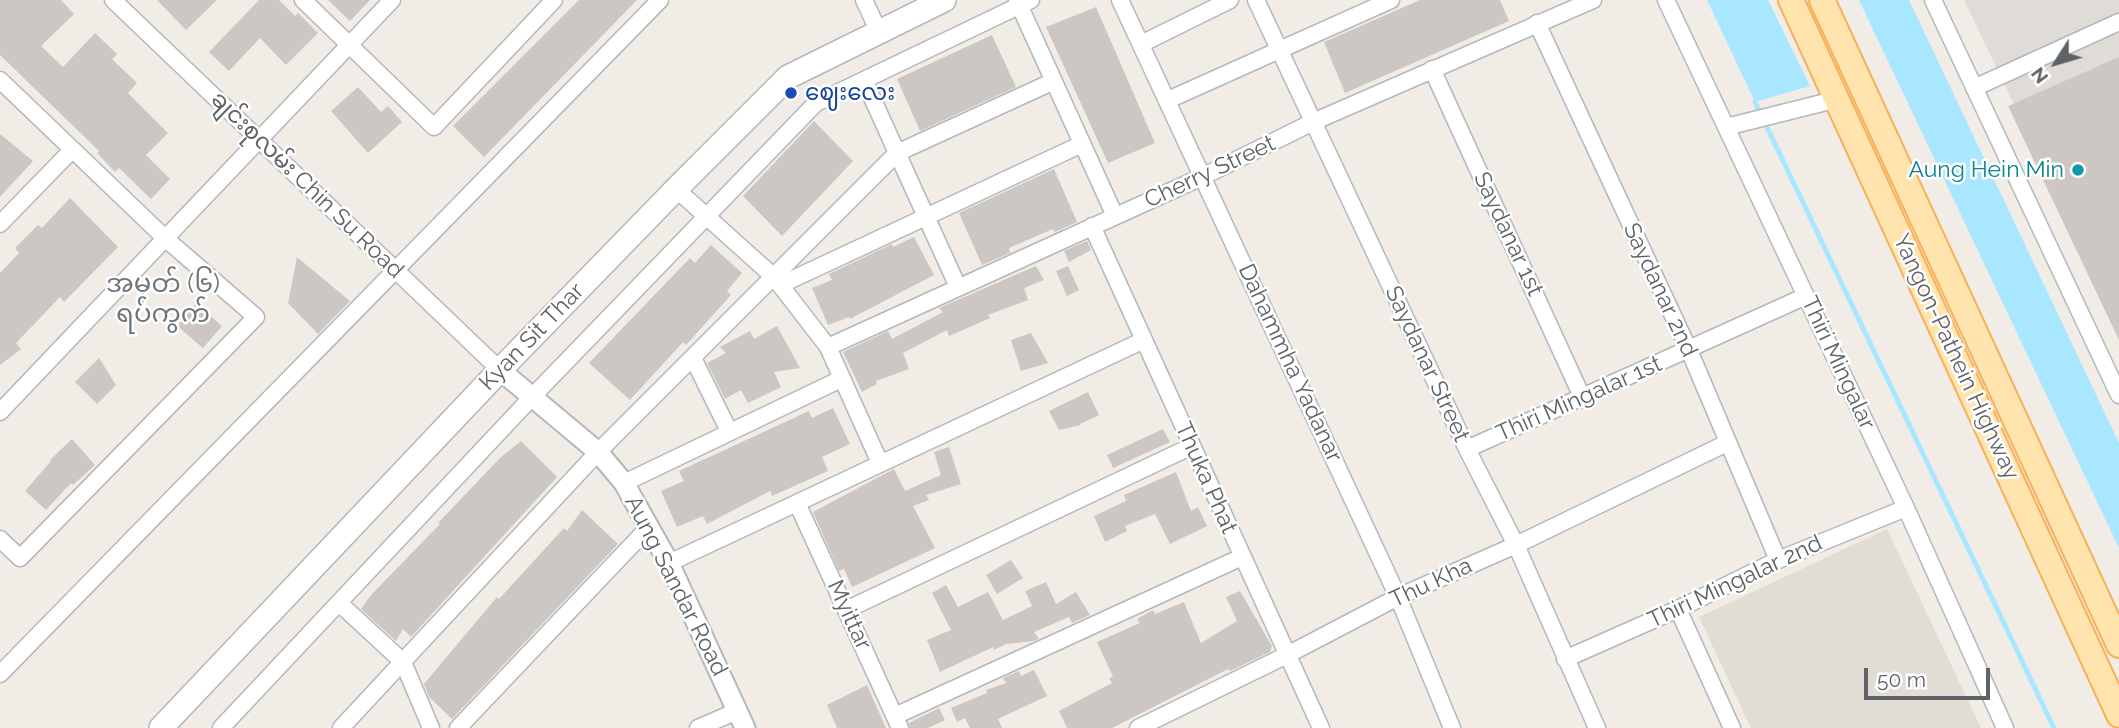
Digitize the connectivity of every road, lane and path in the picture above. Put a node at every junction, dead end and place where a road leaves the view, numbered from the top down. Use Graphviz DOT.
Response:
graph roads {
  1 [pos="113,0"];
  2 [pos="303,0"];
  3 [pos="392,0"];
  4 [pos="554,0"];
  5 [pos="660,0"];
  6 [pos="864,0"];
  7 [pos="944,0"];
  8 [pos="1120,0"];
  9 [pos="1230,0"];
  10 [pos="1256,0"];
  11 [pos="1391,0"];
  12 [pos="1593,0"];
  13 [pos="1666,0"];
  14 [pos="1791,0"];
  15 [pos="1822,0"];
  16 [pos="1933,0"];
  17 [pos="1023,2"];
  18 [pos="1555,7"];
  19 [pos="2119,22"];
  20 [pos="1536,23"];
  21 [pos="879,32"];
  22 [pos="1141,44"];
  23 [pos="349,46"];
  24 [pos="1280,50"];
  25 [pos="1432,69"];
  26 [pos="0,80"];
  27 [pos="864,80"];
  28 [pos="1054,81"];
  29 [pos="1974,88"];
  30 [pos="1838,99"];
  31 [pos="1168,100"];
  32 [pos="1313,122"];
  33 [pos="1726,127"];
  34 [pos="260,140"];
  35 [pos="1082,144"];
  36 [pos="72,149"];
  37 [pos="897,153"];
  38 [pos="1204,176"];
  39 [pos="676,189"];
  40 [pos="706,215"];
  41 [pos="1115,216"];
  42 [pos="926,217"];
  43 [pos="0,224"];
  44 [pos="1092,226"];
  45 [pos="166,239"];
  46 [pos="395,270"];
  47 [pos="777,281"];
  48 [pos="958,287"];
  49 [pos="1806,296"];
  50 [pos="1144,340"];
  51 [pos="828,346"];
  52 [pos="1689,351"];
  53 [pos="693,358"];
  54 [pos="499,370"];
  55 [pos="841,379"];
  56 [pos="2119,396"];
  57 [pos="532,397"];
  58 [pos="1583,399"];
  59 [pos="0,412"];
  60 [pos="729,430"];
  61 [pos="1727,443"];
  62 [pos="1192,446"];
  63 [pos="1467,449"];
  64 [pos="598,452"];
  65 [pos="880,463"];
  66 [pos="624,483"];
  67 [pos="797,503"];
  68 [pos="1906,508"];
  69 [pos="649,527"];
  70 [pos="0,539"];
  71 [pos="1516,545"];
  72 [pos="1242,557"];
  73 [pos="1778,560"];
  74 [pos="669,563"];
  75 [pos="1398,597"];
  76 [pos="339,603"];
  77 [pos="1678,609"];
  78 [pos="846,610"];
  79 [pos="2119,645"];
  80 [pos="1289,654"];
  81 [pos="1565,659"];
  82 [pos="403,662"];
  83 [pos="0,674"];
  84 [pos="2118,712"];
  85 [pos="741,719"];
  86 [pos="898,722"];
  87 [pos="161,728"];
  88 [pos="221,728"];
  89 [pos="341,728"];
  90 [pos="431,728"];
  91 [pos="458,728"];
  92 [pos="698,728"];
  93 [pos="1138,728"];
  94 [pos="1321,728"];
  95 [pos="1452,728"];
  96 [pos="1597,728"];
  97 [pos="1732,728"];
  98 [pos="2005,728"];
  1 -- 34 [label="street, ချင်းစုလမ်း Chin Su Road"];
  2 -- 23 [label="street"];
  3 -- 23 [label="street"];
  4 -- 23 [label="street"];
  5 -- 46 [label="street"];
  6 -- 21 [label="street"];
  7 -- 21 [label="main road, Kyan Sit Thar"];
  8 -- 22 [label="street, Dahammha Yadanar"];
  9 -- 22 [label="street"];
  10 -- 24 [label="street, Saydanar Street"];
  11 -- 24 [label="street"];
  12 -- 18 [label="street, Cherry Street"];
  13 -- 33 [label="street, Thiri Mingalar"];
  14 -- 30 [label="main road, Yangon-Pathein Highway"];
  15 -- 79 [label="main road, Yangon-Pathein Highway"];
  16 -- 29 [label="street"];
  17 -- 27 [label="street"];
  17 -- 28 [label="street"];
  18 -- 20 [label="street, Cherry Street"];
  19 -- 29 [label="street"];
  20 -- 25 [label="street, Cherry Street"];
  20 -- 52 [label="street, Saydanar 2nd"];
  21 -- 39 [label="main road, Kyan Sit Thar"];
  22 -- 31 [label="street, Dahammha Yadanar"];
  23 -- 34 [label="street"];
  24 -- 31 [label="street"];
  24 -- 32 [label="street, Saydanar Street"];
  25 -- 32 [label="street, Cherry Street"];
  25 -- 58 [label="street, Saydanar 1st"];
  26 -- 36 [label="street"];
  27 -- 37 [label="street"];
  27 -- 40 [label="street"];
  28 -- 35 [label="street"];
  28 -- 37 [label="street"];
  29 -- 56 [label="street"];
  30 -- 33 [label="street"];
  30 -- 84 [label="main road, Yangon-Pathein Highway"];
  31 -- 38 [label="street, Dahammha Yadanar"];
  32 -- 38 [label="street, Cherry Street"];
  32 -- 63 [label="street, Saydanar Street"];
  33 -- 49 [label="street, Thiri Mingalar"];
  34 -- 45 [label="street"];
  34 -- 46 [label="street, ချင်းစုလမ်း Chin Su Road"];
  35 -- 41 [label="street"];
  35 -- 42 [label="street"];
  36 -- 43 [label="street"];
  36 -- 45 [label="street"];
  37 -- 42 [label="street"];
  37 -- 47 [label="street"];
  38 -- 41 [label="street, Cherry Street"];
  38 -- 75 [label="street, Dahammha Yadanar"];
  39 -- 40 [label="street"];
  39 -- 54 [label="main road, Kyan Sit Thar"];
  40 -- 47 [label="street"];
  40 -- 57 [label="street"];
  41 -- 44 [label="street, Cherry Street"];
  42 -- 47 [label="street"];
  42 -- 48 [label="street"];
  44 -- 48 [label="street, Cherry Street"];
  44 -- 50 [label="street, Thuka Phat"];
  45 -- 59 [label="street"];
  45 -- 70 [label="street"];
  46 -- 54 [label="street, ချင်းစုလမ်း Chin Su Road"];
  46 -- 83 [label="street"];
  47 -- 51 [label="street"];
  47 -- 53 [label="street"];
  48 -- 51 [label="street, Cherry Street"];
  49 -- 52 [label="street, Thiri Mingalar 1st"];
  49 -- 68 [label="street, Thiri Mingalar"];
  50 -- 62 [label="street, Thuka Phat"];
  50 -- 65 [label="street"];
  51 -- 55 [label="street"];
  52 -- 58 [label="street, Thiri Mingalar 1st"];
  52 -- 61 [label="street, Saydanar 2nd"];
  53 -- 60 [label="street"];
  53 -- 64 [label="street"];
  54 -- 57 [label="street, Aung Sandar Road"];
  54 -- 87 [label="main road, Kyan Sit Thar"];
  55 -- 60 [label="street"];
  55 -- 65 [label="street"];
  57 -- 64 [label="street, Aung Sandar Road"];
  57 -- 76 [label="street"];
  58 -- 63 [label="street, Thiri Mingalar 1st"];
  60 -- 66 [label="street"];
  61 -- 71 [label="street, Thu Kha"];
  61 -- 73 [label="street, Saydanar 2nd"];
  62 -- 72 [label="street, Thuka Phat"];
  62 -- 78 [label="street"];
  63 -- 71 [label="street, Saydanar Street"];
  64 -- 66 [label="street, Aung Sandar Road"];
  64 -- 82 [label="street"];
  65 -- 67 [label="street"];
  66 -- 69 [label="street, Aung Sandar Road"];
  67 -- 74 [label="street"];
  67 -- 78 [label="street, Myittar"];
  68 -- 73 [label="street, Thiri Mingalar 2nd"];
  68 -- 98 [label="street, Thiri Mingalar"];
  69 -- 74 [label="street, Aung Sandar Road"];
  69 -- 91 [label="street"];
  71 -- 75 [label="street, Thu Kha"];
  71 -- 81 [label="street, Saydanar Street"];
  72 -- 80 [label="street, Thuka Phat"];
  72 -- 86 [label="street"];
  73 -- 77 [label="street, Thiri Mingalar 2nd"];
  74 -- 85 [label="street, Aung Sandar Road"];
  75 -- 80 [label="street, Thu Kha"];
  75 -- 95 [label="street, Dahammha Yadanar"];
  76 -- 82 [label="street"];
  76 -- 88 [label="street"];
  77 -- 81 [label="street, Thiri Mingalar 2nd"];
  77 -- 97 [label="street"];
  78 -- 86 [label="street, Myittar"];
  80 -- 93 [label="street, Thu Kha"];
  80 -- 94 [label="street, Thuka Phat"];
  81 -- 96 [label="street, Saydanar Street"];
  82 -- 89 [label="street"];
  82 -- 90 [label="street"];
  85 -- 92 [label="street"];
}
